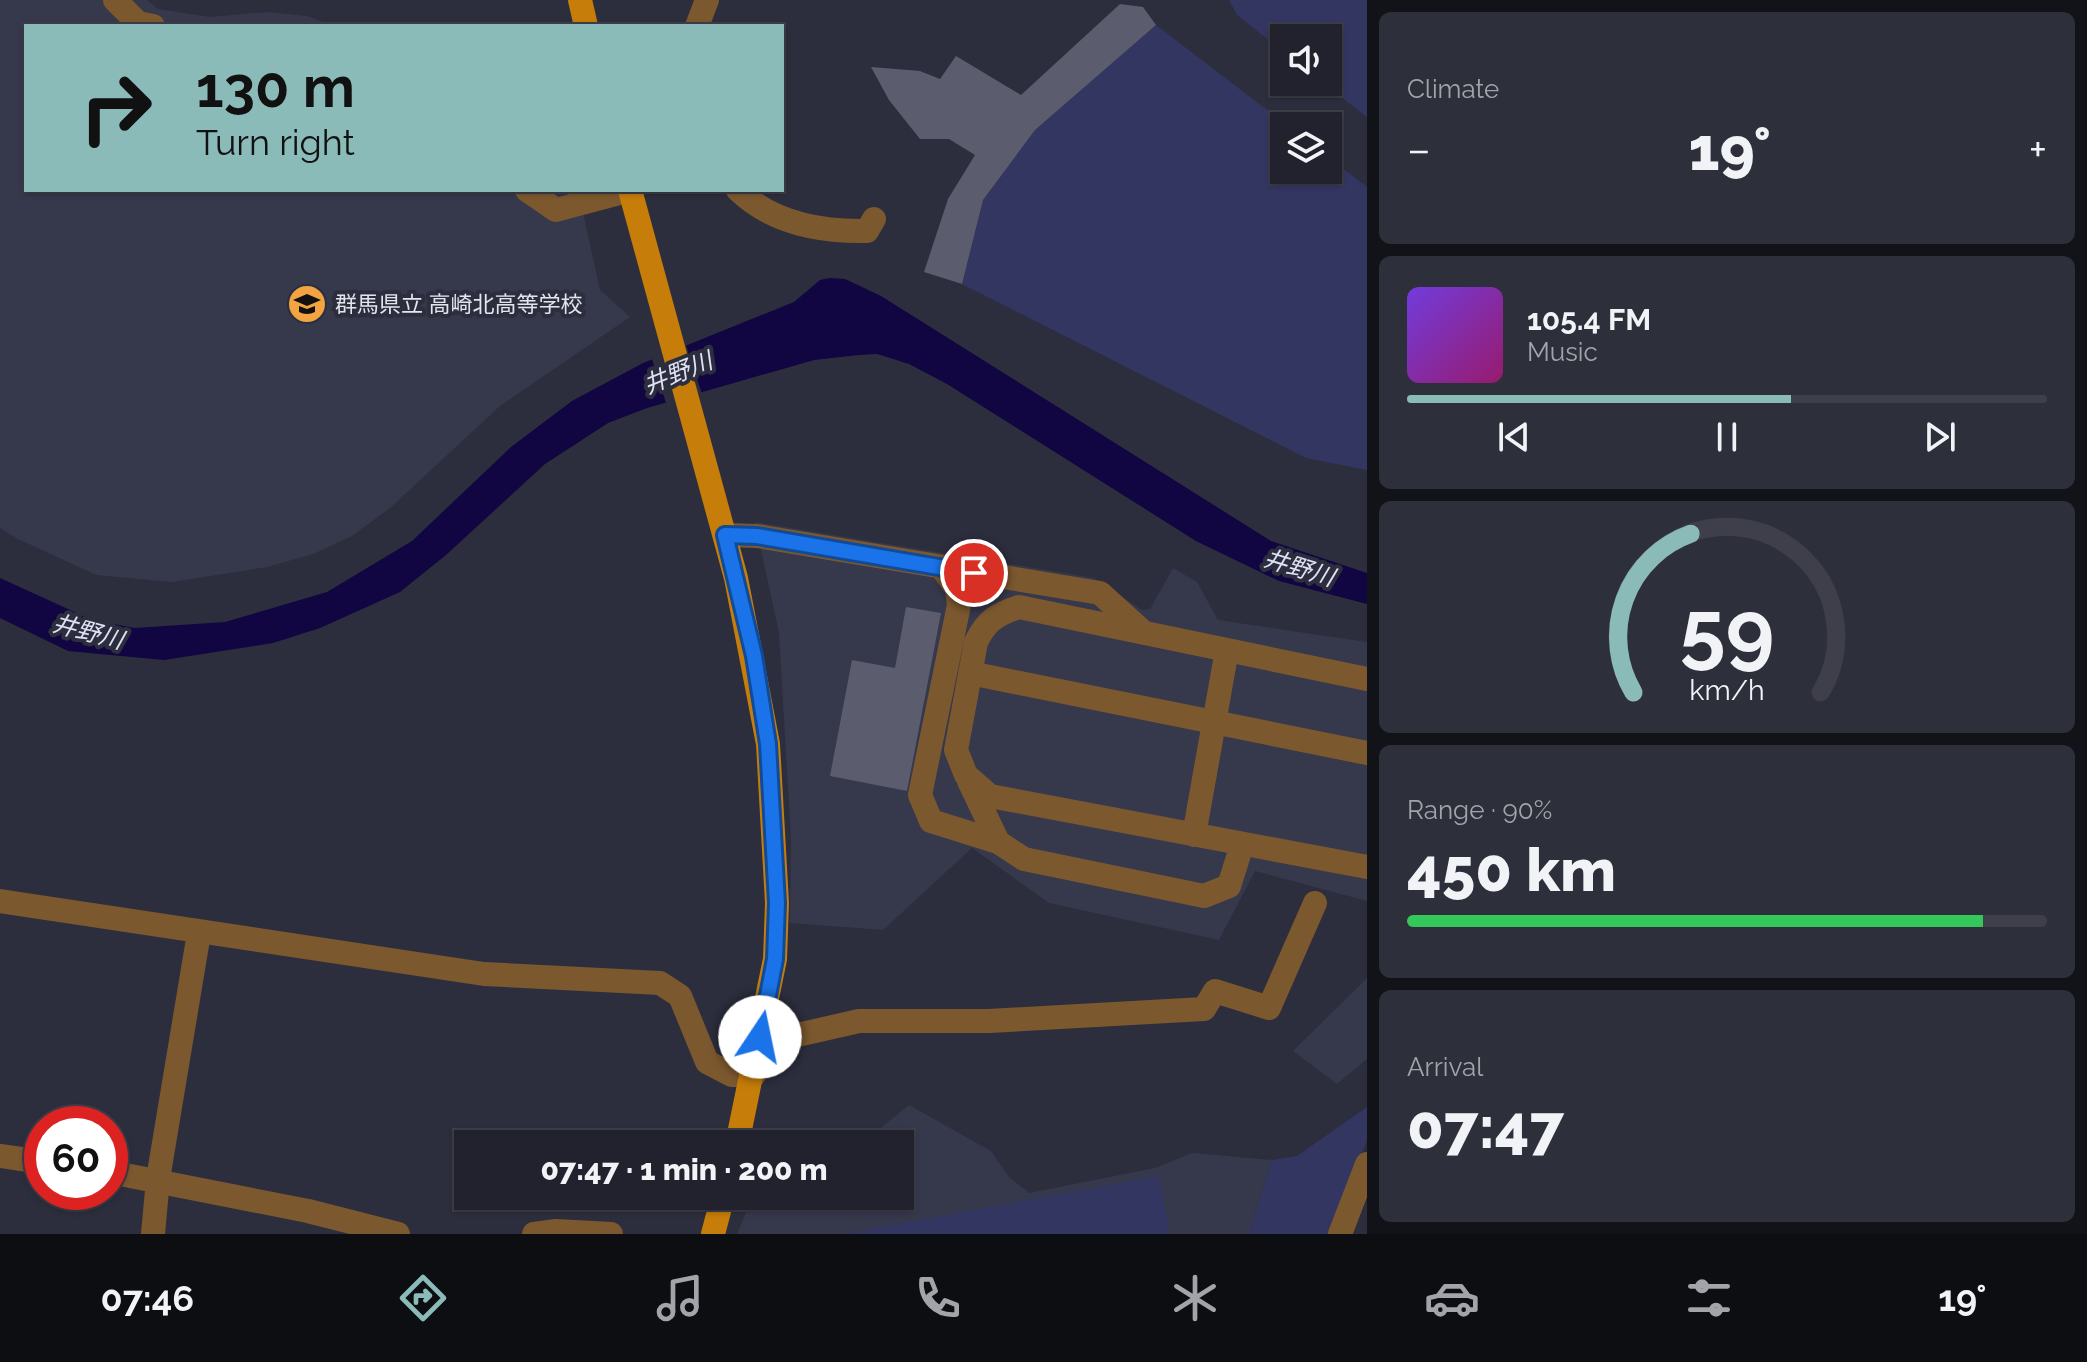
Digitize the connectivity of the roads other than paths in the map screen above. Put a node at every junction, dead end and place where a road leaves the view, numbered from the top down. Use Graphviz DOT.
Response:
graph roads {
  1 [pos="115,0"];
  2 [pos="580,0"];
  3 [pos="707,0"];
  4 [pos="143,24"];
  5 [pos="586,24"];
  6 [pos="698,24"];
  7 [pos="530,192"];
  8 [pos="623,192"];
  9 [pos="631,192"];
  10 [pos="740,192"];
  11 [pos="874,219"];
  12 [pos="725,535"];
  13 [pos="942,568"];
  14 [pos="1144,633"];
  15 [pos="1227,650"];
  16 [pos="970,673"];
  17 [pos="1367,679"];
  18 [pos="1215,721"];
  19 [pos="1367,753"];
  20 [pos="966,775"];
  21 [pos="1194,835"];
  22 [pos="998,842"];
  23 [pos="1242,845"];
  24 [pos="1367,867"];
  25 [pos="0,901"];
  26 [pos="1315,903"];
  27 [pos="199,933"];
  28 [pos="760,1037"];
  29 [pos="754,1075"];
  30 [pos="740,1130"];
  31 [pos="0,1156"];
  32 [pos="24,1159"];
  33 [pos="1367,1164"];
  34 [pos="128,1175"];
  35 [pos="158,1179"];
  36 [pos="719,1210"];
  37 [pos="153,1234"];
  38 [pos="398,1234"];
  39 [pos="534,1234"];
  40 [pos="611,1234"];
  41 [pos="713,1234"];
  42 [pos="1340,1234"];
  1 -- 4 [label="street"];
  2 -- 5 [label="main road"];
  3 -- 6 [label="street"];
  7 -- 8 [label="street"];
  9 -- 12 [label="main road"];
  10 -- 11 [label="street"];
  12 -- 13 [label="street"];
  12 -- 28 [label="main road"];
  13 -- 14 [label="street"];
  13 -- 22 [label="street"];
  14 -- 15 [label="street"];
  14 -- 16 [label="street"];
  15 -- 17 [label="street"];
  15 -- 18 [label="street"];
  16 -- 18 [label="street"];
  16 -- 20 [label="street"];
  18 -- 19 [label="street"];
  18 -- 21 [label="street"];
  20 -- 21 [label="street"];
  20 -- 22 [label="street"];
  21 -- 23 [label="street"];
  22 -- 23 [label="street"];
  23 -- 24 [label="street"];
  25 -- 27 [label="street"];
  26 -- 28 [label="street"];
  27 -- 29 [label="street"];
  27 -- 35 [label="street"];
  28 -- 29 [label="main road"];
  29 -- 30 [label="main road"];
  31 -- 32 [label="street"];
  33 -- 42 [label="street"];
  34 -- 35 [label="street"];
  35 -- 37 [label="street"];
  35 -- 38 [label="street"];
  36 -- 41 [label="main road"];
  39 -- 40 [label="street"];
}
